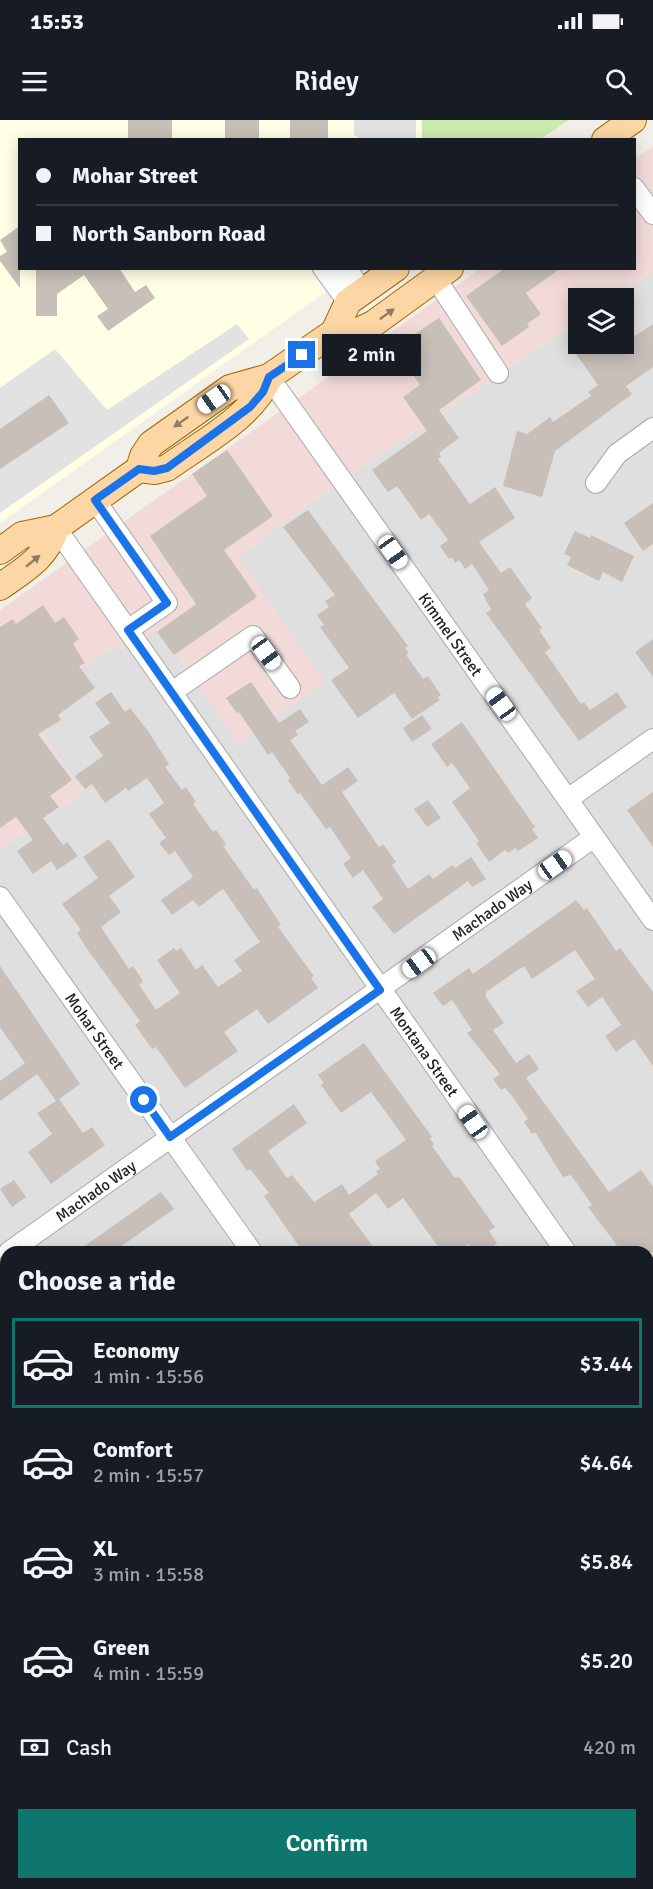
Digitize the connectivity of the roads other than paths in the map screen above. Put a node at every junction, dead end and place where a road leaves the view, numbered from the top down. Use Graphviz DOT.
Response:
graph roads {
  1 [pos="633,120"];
  2 [pos="608,138"];
  3 [pos="636,191"];
  4 [pos="653,214"];
  5 [pos="325,270"];
  6 [pos="347,270"];
  7 [pos="393,270"];
  8 [pos="443,274"];
  9 [pos="356,297"];
  10 [pos="334,332"];
  11 [pos="498,373"];
  12 [pos="269,377"];
  13 [pos="653,428"];
  14 [pos="596,483"];
  15 [pos="95,500"];
  16 [pos="56,528"];
  17 [pos="0,550"];
  18 [pos="0,587"];
  19 [pos="128,630"];
  20 [pos="291,688"];
  21 [pos="172,693"];
  22 [pos="653,739"];
  23 [pos="568,799"];
  24 [pos="594,837"];
  25 [pos="0,897"];
  26 [pos="653,920"];
  27 [pos="380,990"];
  28 [pos="170,1137"];
  29 [pos="19,1246"];
  30 [pos="248,1246"];
  31 [pos="562,1246"];
  1 -- 2 [label="main road"];
  3 -- 4 [label="street"];
  5 -- 9 [label="street"];
  6 -- 9 [label="street"];
  7 -- 9 [label="main road"];
  10 -- 8 [label="main road, one-way"];
  8 -- 11 [label="street"];
  9 -- 10 [label="main road"];
  10 -- 12 [label="main road"];
  12 -- 15 [label="main road"];
  12 -- 23 [label="street, Kimmel Street"];
  13 -- 14 [label="street"];
  15 -- 16 [label="main road"];
  15 -- 19 [label="street"];
  16 -- 17 [label="main road"];
  18 -- 16 [label="main road, one-way"];
  16 -- 19 [label="street, Montana Street"];
  19 -- 21 [label="street, Montana Street"];
  20 -- 21 [label="street"];
  21 -- 27 [label="street, Montana Street"];
  22 -- 23 [label="street"];
  23 -- 24 [label="street, Kimmel Street"];
  24 -- 26 [label="street, Kimmel Street"];
  24 -- 27 [label="street, Machado Way"];
  25 -- 28 [label="street, Mohar Street"];
  27 -- 28 [label="street, Machado Way"];
  27 -- 31 [label="street, Montana Street"];
  28 -- 29 [label="street, Machado Way"];
  28 -- 30 [label="street, Mohar Street"];
}
